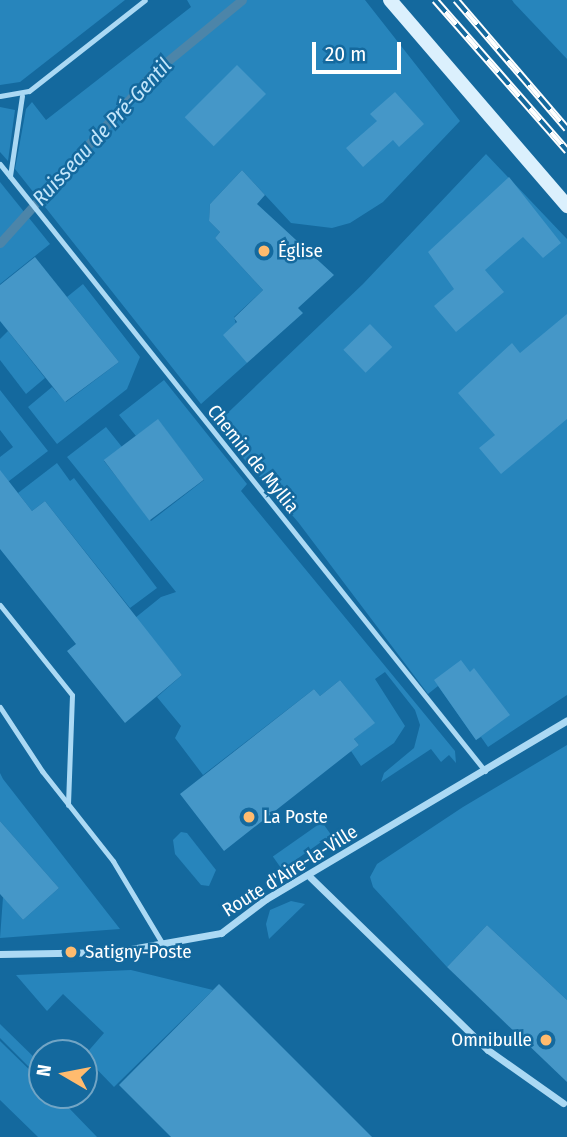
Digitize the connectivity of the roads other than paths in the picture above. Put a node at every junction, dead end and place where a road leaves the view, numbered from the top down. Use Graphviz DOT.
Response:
graph roads {
  1 [pos="145,0"];
  2 [pos="390,0"];
  3 [pos="0,96"];
  4 [pos="22,96"];
  5 [pos="0,164"];
  6 [pos="9,176"];
  7 [pos="567,206"];
  8 [pos="0,605"];
  9 [pos="0,708"];
  10 [pos="567,720"];
  11 [pos="485,771"];
  12 [pos="68,805"];
  13 [pos="310,877"];
  14 [pos="162,943"];
  15 [pos="0,954"];
  16 [pos="563,1103"];
  1 -- 4 [label="lane"];
  2 -- 7 [label="street"];
  3 -- 4 [label="lane"];
  4 -- 6 [label="lane"];
  5 -- 6 [label="lane, Chemin de Myllia"];
  6 -- 11 [label="lane, Chemin de Myllia"];
  8 -- 12 [label="lane"];
  9 -- 12 [label="lane"];
  10 -- 11 [label="street, Route d'Aire-la-Ville"];
  11 -- 13 [label="street, Route d'Aire-la-Ville"];
  12 -- 14 [label="lane"];
  13 -- 14 [label="street, Route d'Aire-la-Ville"];
  13 -- 16 [label="street"];
  14 -- 15 [label="street, Route d'Aire-la-Ville"];
}
